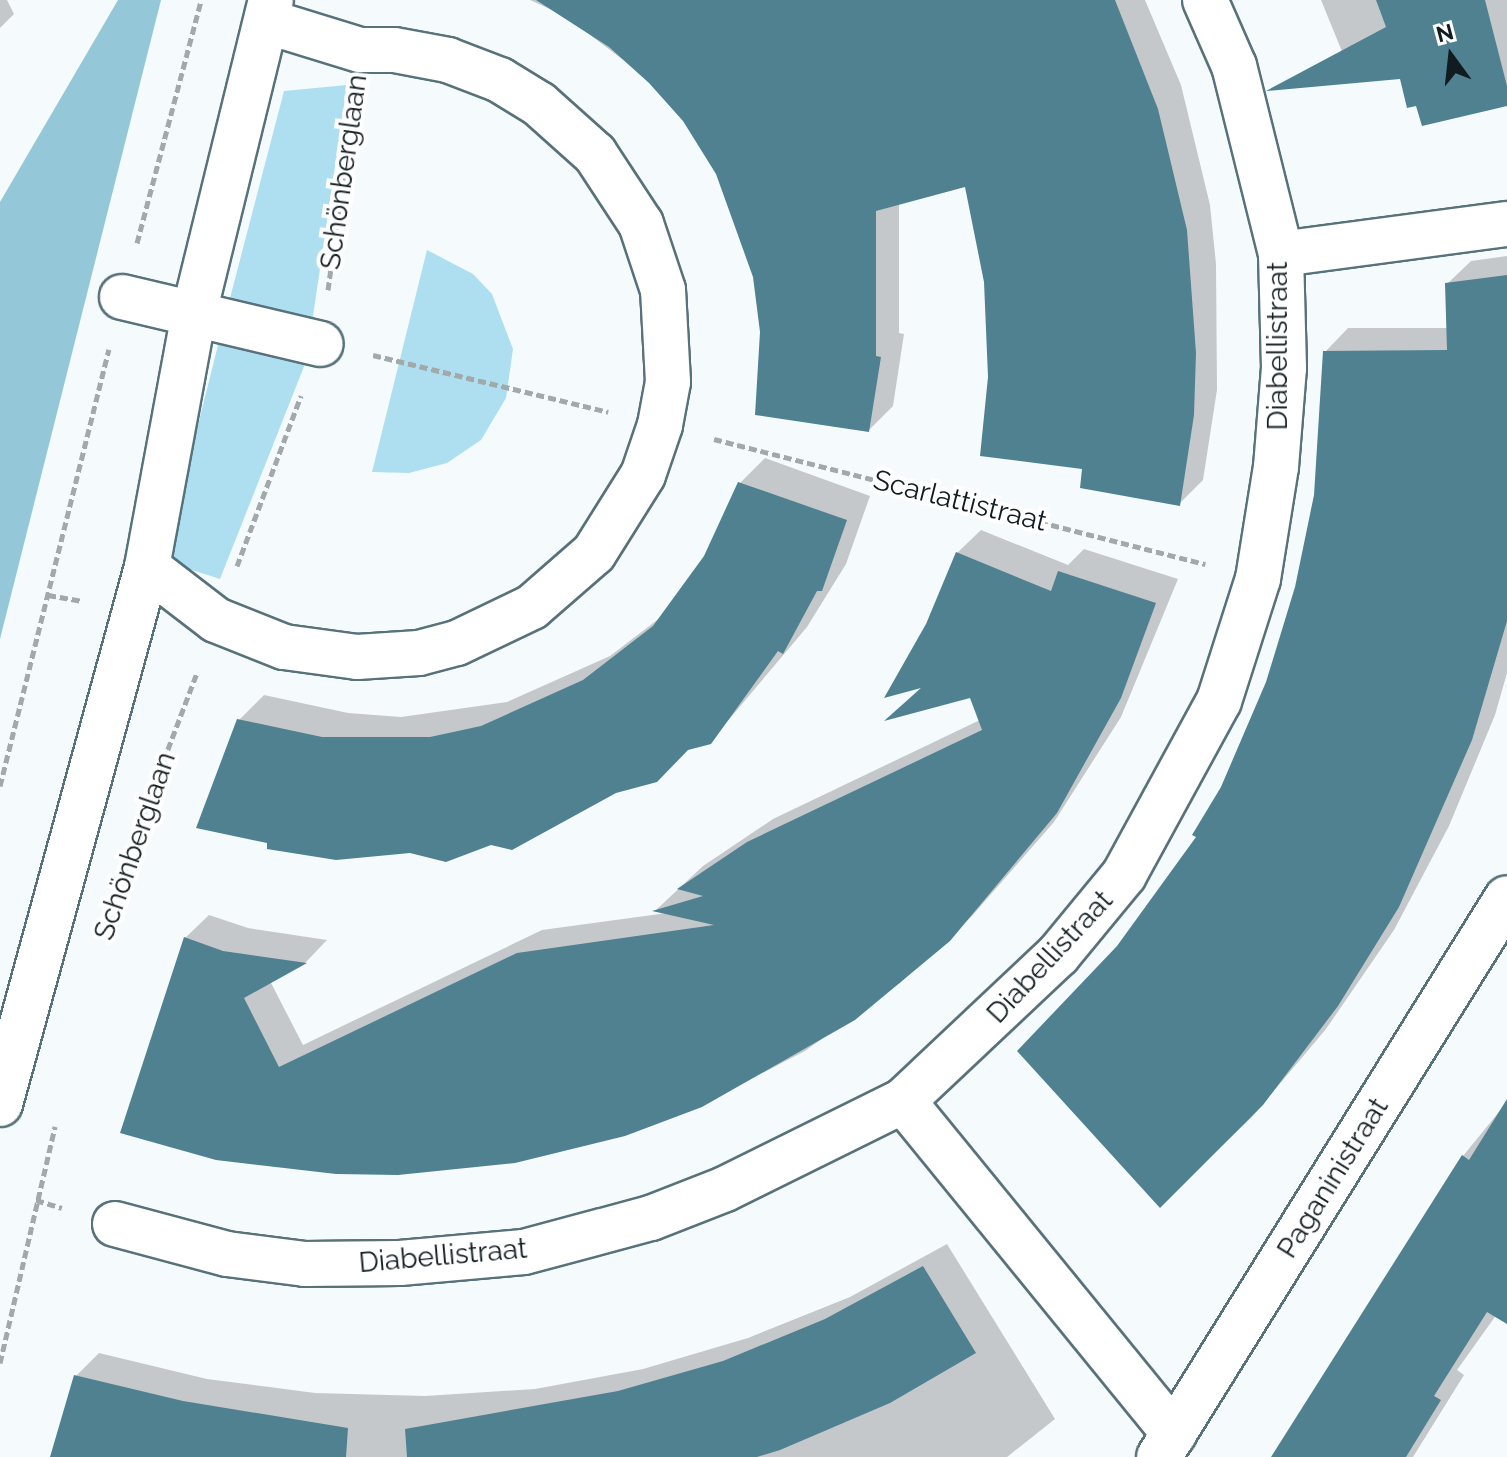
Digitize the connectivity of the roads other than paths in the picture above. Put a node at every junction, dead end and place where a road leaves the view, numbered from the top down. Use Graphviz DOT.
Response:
graph roads {
  1 [pos="1205,0"];
  2 [pos="269,10"];
  3 [pos="1507,224"];
  4 [pos="1281,254"];
  5 [pos="122,297"];
  6 [pos="194,313"];
  7 [pos="321,344"];
  8 [pos="147,567"];
  9 [pos="1507,898"];
  10 [pos="903,1101"];
  11 [pos="0,1104"];
  12 [pos="115,1224"];
  13 [pos="1166,1445"];
  1 -- 4 [label="street, Diabellistraat"];
  2 -- 6 [label="street, Schönberglaan"];
  2 -- 8 [label="street"];
  3 -- 4 [label="street"];
  4 -- 10 [label="street, Diabellistraat"];
  5 -- 6 [label="street"];
  6 -- 7 [label="street"];
  6 -- 8 [label="street, Schönberglaan"];
  8 -- 11 [label="street, Schönberglaan"];
  9 -- 13 [label="street, Paganinistraat"];
  10 -- 12 [label="street, Diabellistraat"];
  10 -- 13 [label="street"];
}
